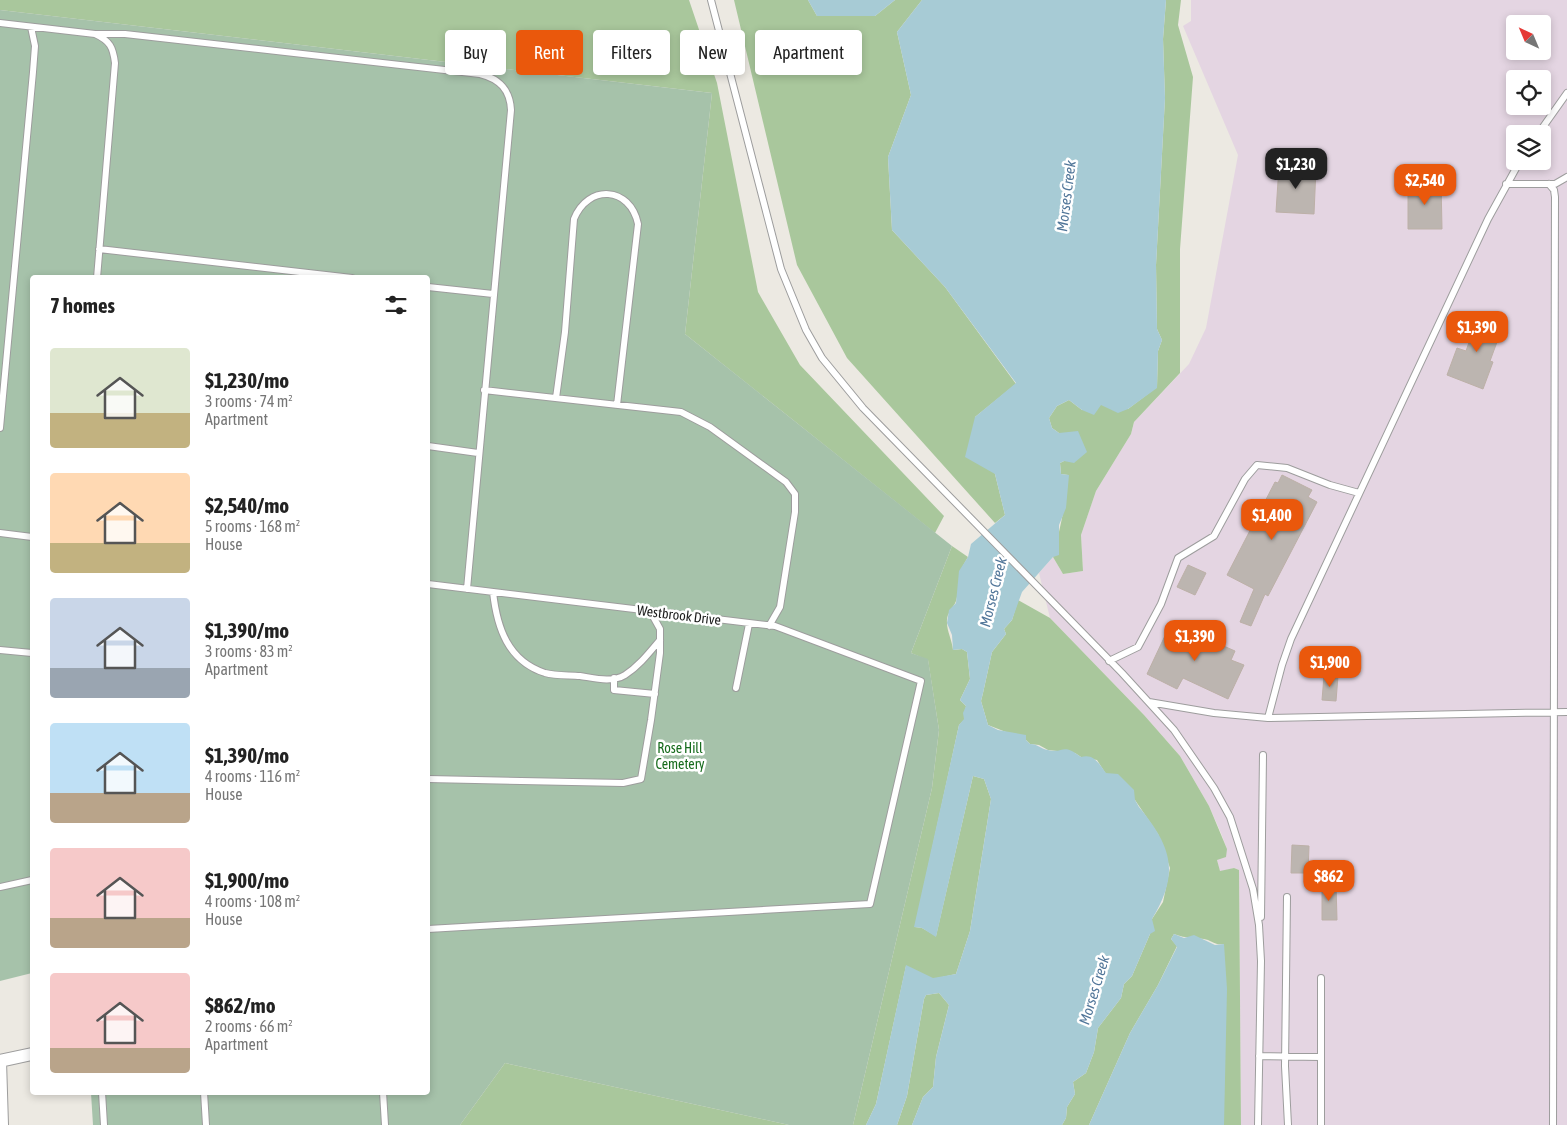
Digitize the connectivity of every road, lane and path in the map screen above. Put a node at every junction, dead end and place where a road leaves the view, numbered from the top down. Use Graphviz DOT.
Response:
graph roads {
  1 [pos="711,0"];
  2 [pos="0,22"];
  3 [pos="31,27"];
  4 [pos="95,34"];
  5 [pos="1567,93"];
  6 [pos="1544,125"];
  7 [pos="1515,170"];
  8 [pos="1567,177"];
  9 [pos="1506,184"];
  10 [pos="1549,184"];
  11 [pos="99,249"];
  12 [pos="294,274"];
  13 [pos="97,275"];
  14 [pos="308,275"];
  15 [pos="430,287"];
  16 [pos="492,294"];
  17 [pos="484,390"];
  18 [pos="556,398"];
  19 [pos="617,404"];
  20 [pos="0,428"];
  21 [pos="430,446"];
  22 [pos="478,453"];
  23 [pos="1359,493"];
  24 [pos="0,532"];
  25 [pos="30,536"];
  26 [pos="430,584"];
  27 [pos="467,589"];
  28 [pos="493,592"];
  29 [pos="650,611"];
  30 [pos="750,624"];
  31 [pos="770,626"];
  32 [pos="660,640"];
  33 [pos="0,650"];
  34 [pos="30,653"];
  35 [pos="1109,661"];
  36 [pos="614,678"];
  37 [pos="736,688"];
  38 [pos="655,694"];
  39 [pos="1149,702"];
  40 [pos="1554,712"];
  41 [pos="1567,712"];
  42 [pos="1268,718"];
  43 [pos="1263,755"];
  44 [pos="430,779"];
  45 [pos="30,880"];
  46 [pos="0,887"];
  47 [pos="1287,897"];
  48 [pos="430,929"];
  49 [pos="1261,961"];
  50 [pos="1321,978"];
  51 [pos="30,1054"];
  52 [pos="1259,1056"];
  53 [pos="1285,1056"];
  54 [pos="1321,1057"];
  55 [pos="0,1061"];
  56 [pos="102,1095"];
  57 [pos="204,1095"];
  58 [pos="383,1095"];
  59 [pos="2,1125"];
  60 [pos="104,1125"];
  61 [pos="206,1125"];
  62 [pos="385,1125"];
  63 [pos="1258,1125"];
  64 [pos="1288,1125"];
  65 [pos="1321,1125"];
  66 [pos="1553,1125"];
  1 -- 35 [label="lane"];
  2 -- 3 [label="lane"];
  3 -- 4 [label="lane"];
  3 -- 20 [label="lane"];
  4 -- 11 [label="lane"];
  4 -- 16 [label="lane"];
  5 -- 6 [label="lane"];
  7 -- 9 [label="lane"];
  8 -- 10 [label="lane"];
  9 -- 10 [label="lane"];
  9 -- 23 [label="lane"];
  10 -- 40 [label="lane"];
  11 -- 12 [label="lane"];
  11 -- 13 [label="lane"];
  12 -- 14 [label="lane"];
  15 -- 16 [label="lane"];
  16 -- 17 [label="lane"];
  17 -- 18 [label="lane"];
  17 -- 22 [label="lane"];
  18 -- 19 [label="lane"];
  18 -- 19 [label="lane"];
  19 -- 31 [label="lane"];
  21 -- 22 [label="lane"];
  22 -- 27 [label="lane"];
  23 -- 35 [label="lane"];
  23 -- 42 [label="lane"];
  24 -- 25 [label="lane"];
  26 -- 27 [label="lane, Westbrook Drive"];
  27 -- 28 [label="lane, Westbrook Drive"];
  28 -- 29 [label="lane, Westbrook Drive"];
  28 -- 36 [label="lane"];
  29 -- 30 [label="lane, Westbrook Drive"];
  29 -- 32 [label="lane"];
  30 -- 31 [label="lane, Westbrook Drive"];
  30 -- 37 [label="lane"];
  31 -- 48 [label="lane, Westbrook Drive"];
  32 -- 36 [label="lane"];
  32 -- 38 [label="lane"];
  33 -- 34 [label="lane"];
  35 -- 39 [label="lane"];
  36 -- 38 [label="lane"];
  38 -- 44 [label="lane"];
  39 -- 42 [label="lane"];
  39 -- 49 [label="lane"];
  40 -- 41 [label="lane"];
  40 -- 42 [label="lane"];
  40 -- 66 [label="lane"];
  43 -- 49 [label="lane"];
  45 -- 46 [label="lane"];
  47 -- 53 [label="lane"];
  49 -- 52 [label="lane"];
  50 -- 54 [label="lane"];
  51 -- 55 [label="street"];
  52 -- 53 [label="lane"];
  52 -- 63 [label="lane"];
  53 -- 54 [label="lane"];
  53 -- 64 [label="lane"];
  54 -- 65 [label="lane"];
  55 -- 59 [label="street"];
  56 -- 60 [label="lane"];
  57 -- 61 [label="lane"];
  58 -- 62 [label="lane"];
}
